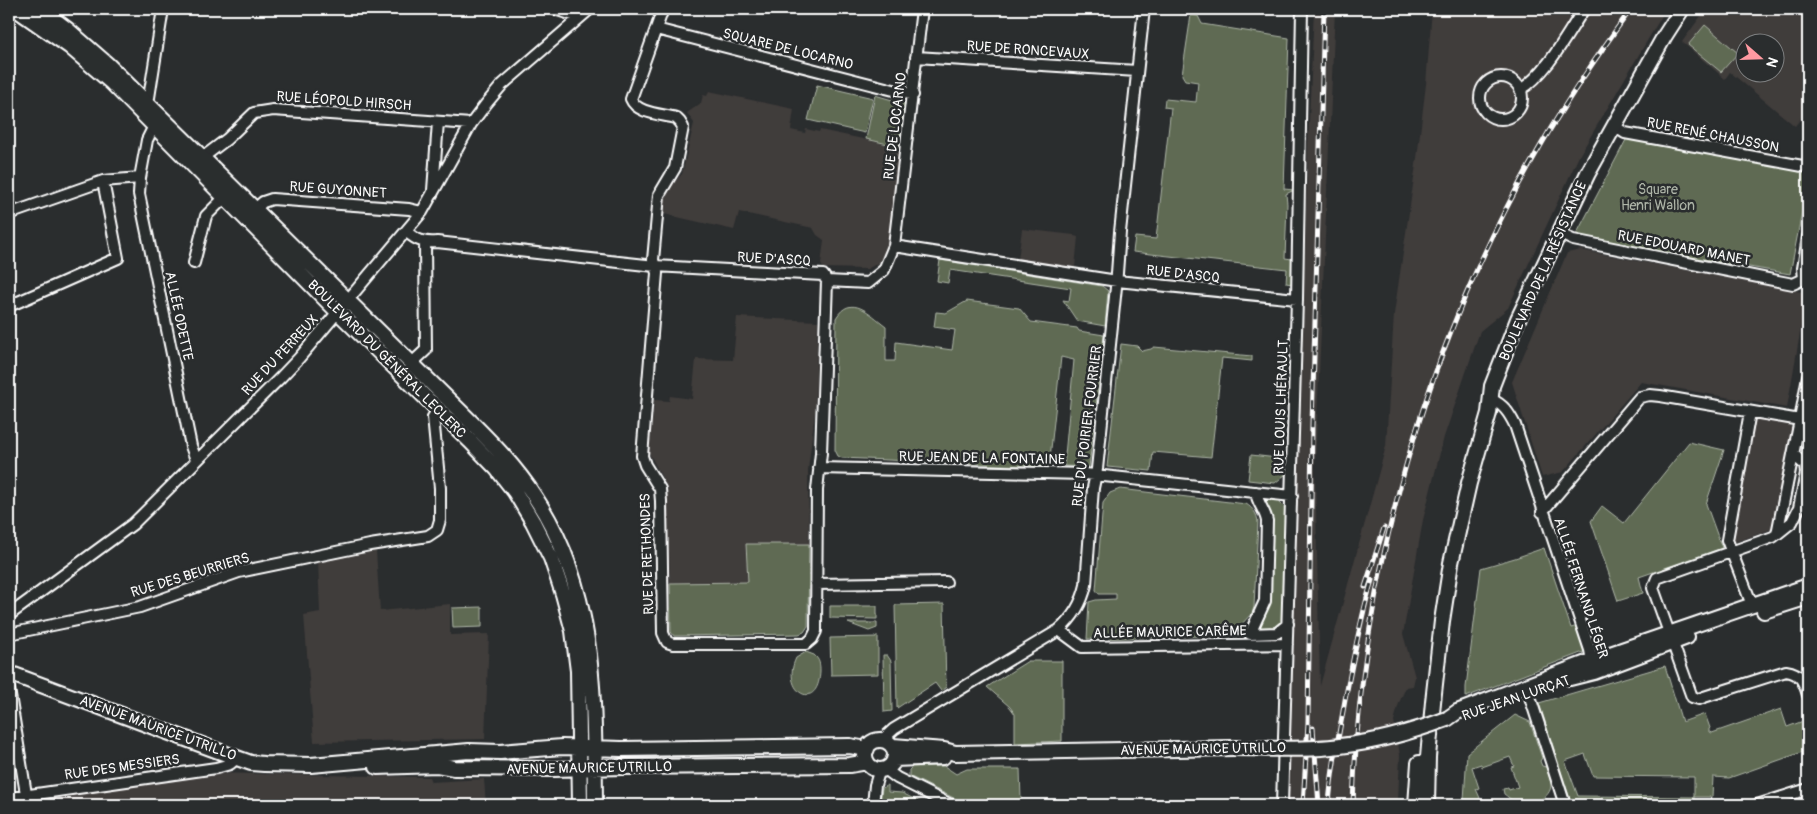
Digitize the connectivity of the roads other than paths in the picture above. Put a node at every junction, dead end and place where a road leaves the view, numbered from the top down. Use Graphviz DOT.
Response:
graph roads {
  1 [pos="16,9"];
  2 [pos="40,9"];
  3 [pos="164,9"];
  4 [pos="555,9"];
  5 [pos="590,9"];
  6 [pos="663,9"];
  7 [pos="922,9"];
  8 [pos="1144,9"];
  9 [pos="1302,9"];
  10 [pos="1584,9"];
  11 [pos="1682,9"];
  12 [pos="579,17"];
  13 [pos="656,29"];
  14 [pos="916,57"];
  15 [pos="1137,70"];
  16 [pos="1520,90"];
  17 [pos="913,94"];
  18 [pos="148,104"];
  19 [pos="438,122"];
  20 [pos="471,124"];
  21 [pos="154,126"];
  22 [pos="1614,126"];
  23 [pos="202,158"];
  24 [pos="1808,167"];
  25 [pos="140,178"];
  26 [pos="102,181"];
  27 [pos="432,194"];
  28 [pos="225,197"];
  29 [pos="255,209"];
  30 [pos="422,212"];
  31 [pos="9,214"];
  32 [pos="407,232"];
  33 [pos="1558,233"];
  34 [pos="1808,237"];
  35 [pos="425,243"];
  36 [pos="894,246"];
  37 [pos="194,263"];
  38 [pos="655,266"];
  39 [pos="827,281"];
  40 [pos="1117,281"];
  41 [pos="1806,281"];
  42 [pos="1297,299"];
  43 [pos="348,300"];
  44 [pos="9,306"];
  45 [pos="338,312"];
  46 [pos="412,363"];
  47 [pos="1808,376"];
  48 [pos="1491,399"];
  49 [pos="439,410"];
  50 [pos="1750,412"];
  51 [pos="1800,420"];
  52 [pos="1793,454"];
  53 [pos="196,460"];
  54 [pos="819,468"];
  55 [pos="1095,475"];
  56 [pos="1256,492"];
  57 [pos="1292,496"];
  58 [pos="1542,512"];
  59 [pos="1777,534"];
  60 [pos="1731,552"];
  61 [pos="946,582"];
  62 [pos="816,584"];
  63 [pos="1808,586"];
  64 [pos="1808,597"];
  65 [pos="1752,605"];
  66 [pos="9,615"];
  67 [pos="1288,624"];
  68 [pos="1059,630"];
  69 [pos="1277,633"];
  70 [pos="9,634"];
  71 [pos="1671,639"];
  72 [pos="1288,643"];
  73 [pos="1592,667"];
  74 [pos="9,673"];
  75 [pos="9,689"];
  76 [pos="1529,694"];
  77 [pos="1808,695"];
  78 [pos="1434,702"];
  79 [pos="1447,719"];
  80 [pos="579,747"];
  81 [pos="594,748"];
  82 [pos="867,755"];
  83 [pos="887,757"];
  84 [pos="237,758"];
  85 [pos="311,765"];
  86 [pos="595,768"];
  87 [pos="579,769"];
  88 [pos="1808,789"];
  89 [pos="26,794"];
  90 [pos="9,798"];
  91 [pos="580,805"];
  92 [pos="595,805"];
  93 [pos="873,805"];
  94 [pos="951,805"];
  95 [pos="1282,805"];
  96 [pos="1416,805"];
  97 [pos="1427,805"];
  98 [pos="1566,805"];
  99 [pos="1757,805"];
  1 -- 21 [label="street, BOULEVARD DU GÉNÉRAL LECLERC"];
  2 -- 18 [label="street, BOULEVARD DU GÉNÉRAL LECLERC"];
  3 -- 18 [label="street"];
  4 -- 12 [label="street"];
  5 -- 12 [label="street, RUE DU PERREUX"];
  6 -- 13 [label="street, RUE DE RETHONDES"];
  7 -- 14 [label="street, RUE DE LOCARNO"];
  8 -- 15 [label="street, RUE DU POIRIER FOURRIER"];
  9 -- 42 [label="street, RUE LOUIS LHÉRAULT"];
  10 -- 16 [label="street"];
  11 -- 22 [label="street, BOULEVARD DE LA RÉSISTANCE"];
  12 -- 20 [label="street, RUE DU PERREUX"];
  13 -- 17 [label="street, SQUARE DE LOCARNO"];
  13 -- 38 [label="street, RUE DE RETHONDES"];
  14 -- 15 [label="street, RUE DE RONCEVAUX"];
  14 -- 17 [label="street, RUE DE LOCARNO"];
  15 -- 40 [label="street, RUE DU POIRIER FOURRIER"];
  16 -- 16 [label="street"];
  17 -- 36 [label="street, RUE DE LOCARNO"];
  18 -- 23 [label="street, BOULEVARD DU GÉNÉRAL LECLERC"];
  19 -- 20 [label="street, RUE LÉOPOLD HIRSCH"];
  19 -- 23 [label="street, RUE LÉOPOLD HIRSCH"];
  19 -- 27 [label="street"];
  20 -- 27 [label="street, RUE DU PERREUX"];
  21 -- 25 [label="street, ALLÉE ODETTE"];
  21 -- 28 [label="street, BOULEVARD DU GÉNÉRAL LECLERC"];
  22 -- 24 [label="street, RUE RENÉ CHAUSSON"];
  22 -- 33 [label="street, BOULEVARD DE LA RÉSISTANCE"];
  23 -- 29 [label="street, BOULEVARD DU GÉNÉRAL LECLERC"];
  25 -- 26 [label="street"];
  25 -- 53 [label="street, ALLÉE ODETTE"];
  26 -- 31 [label="street"];
  26 -- 44 [label="street"];
  27 -- 30 [label="street, RUE DU PERREUX"];
  28 -- 37 [label="street"];
  28 -- 45 [label="street, BOULEVARD DU GÉNÉRAL LECLERC"];
  29 -- 30 [label="street, RUE GUYONNET"];
  29 -- 43 [label="street, BOULEVARD DU GÉNÉRAL LECLERC"];
  30 -- 32 [label="street, RUE DU PERREUX"];
  32 -- 35 [label="street"];
  32 -- 43 [label="street, RUE DU PERREUX"];
  33 -- 41 [label="street, RUE EDOUARD MANET"];
  33 -- 48 [label="street, BOULEVARD DE LA RÉSISTANCE"];
  34 -- 41 [label="street"];
  35 -- 38 [label="street, RUE D'ASCQ"];
  35 -- 46 [label="street"];
  36 -- 39 [label="street, RUE D'ASCQ"];
  36 -- 40 [label="street, RUE D'ASCQ"];
  38 -- 39 [label="street, RUE D'ASCQ"];
  38 -- 62 [label="street, RUE DE RETHONDES"];
  39 -- 54 [label="street, RUE DE RETHONDES"];
  40 -- 42 [label="street, RUE D'ASCQ"];
  40 -- 55 [label="street, RUE DU POIRIER FOURRIER"];
  42 -- 57 [label="street, RUE LOUIS LHÉRAULT"];
  43 -- 45 [label="street, RUE DU PERREUX"];
  43 -- 46 [label="street, BOULEVARD DU GÉNÉRAL LECLERC"];
  45 -- 49 [label="street, BOULEVARD DU GÉNÉRAL LECLERC"];
  45 -- 53 [label="street, RUE DU PERREUX"];
  46 -- 81 [label="street, BOULEVARD DU GÉNÉRAL LECLERC"];
  47 -- 51 [label="street"];
  48 -- 58 [label="street, ALLÉE FERNAND LÉGER"];
  48 -- 78 [label="street, BOULEVARD DE LA RÉSISTANCE"];
  49 -- 70 [label="street, RUE DES BEURRIERS"];
  49 -- 80 [label="street, BOULEVARD DU GÉNÉRAL LECLERC"];
  50 -- 51 [label="street, ALLÉE FERNAND LÉGER"];
  50 -- 58 [label="street, ALLÉE FERNAND LÉGER"];
  50 -- 60 [label="street"];
  51 -- 52 [label="street"];
  52 -- 59 [label="street"];
  52 -- 59 [label="street"];
  53 -- 66 [label="street, RUE DU PERREUX"];
  54 -- 55 [label="street, RUE JEAN DE LA FONTAINE"];
  54 -- 62 [label="street, RUE DE RETHONDES"];
  55 -- 56 [label="street, RUE JEAN DE LA FONTAINE"];
  55 -- 68 [label="street, RUE DU POIRIER FOURRIER"];
  56 -- 57 [label="street, RUE JEAN DE LA FONTAINE"];
  56 -- 69 [label="street"];
  57 -- 67 [label="street, RUE LOUIS LHÉRAULT"];
  58 -- 73 [label="street, ALLÉE FERNAND LÉGER"];
  59 -- 60 [label="street"];
  60 -- 65 [label="street"];
  60 -- 71 [label="street"];
  61 -- 62 [label="street"];
  63 -- 65 [label="street, RUE JEAN LURÇAT"];
  64 -- 71 [label="street, RUE JEAN LURÇAT"];
  65 -- 71 [label="street, RUE JEAN LURÇAT"];
  67 -- 69 [label="street"];
  67 -- 72 [label="street, RUE LOUIS LHÉRAULT"];
  68 -- 72 [label="street, ALLÉE MAURICE CARÊME"];
  68 -- 83 [label="street, RUE DU POIRIER FOURRIER"];
  69 -- 72 [label="street"];
  71 -- 73 [label="street, RUE JEAN LURÇAT"];
  71 -- 77 [label="street"];
  72 -- 95 [label="street, RUE LOUIS LHÉRAULT"];
  73 -- 76 [label="street, RUE JEAN LURÇAT"];
  73 -- 79 [label="street, RUE JEAN LURÇAT"];
  74 -- 84 [label="street, AVENUE MAURICE UTRILLO"];
  75 -- 89 [label="street"];
  76 -- 79 [label="street, RUE JEAN LURÇAT"];
  76 -- 98 [label="street"];
  78 -- 96 [label="street, BOULEVARD DE LA RÉSISTANCE"];
  78 -- 97 [label="street, BOULEVARD DE LA RÉSISTANCE"];
  79 -- 83 [label="street, AVENUE MAURICE UTRILLO, bridge"];
  80 -- 81 [label="street, AVENUE MAURICE UTRILLO"];
  80 -- 85 [label="street, AVENUE MAURICE UTRILLO"];
  80 -- 87 [label="street, BOULEVARD DU GÉNÉRAL LECLERC"];
  81 -- 82 [label="street, AVENUE MAURICE UTRILLO"];
  81 -- 86 [label="street, BOULEVARD DU GÉNÉRAL LECLERC"];
  82 -- 83 [label="street"];
  82 -- 83 [label="street"];
  82 -- 86 [label="street, AVENUE MAURICE UTRILLO"];
  83 -- 93 [label="street"];
  83 -- 94 [label="street"];
  84 -- 85 [label="street, AVENUE MAURICE UTRILLO"];
  84 -- 89 [label="street, RUE DES MESSIERS"];
  85 -- 87 [label="street, AVENUE MAURICE UTRILLO"];
  86 -- 87 [label="street, AVENUE MAURICE UTRILLO"];
  86 -- 92 [label="street, BOULEVARD DU GÉNÉRAL LECLERC"];
  87 -- 91 [label="street, BOULEVARD DU GÉNÉRAL LECLERC"];
  88 -- 99 [label="street"];
  89 -- 90 [label="street, RUE DES MESSIERS"];
}
